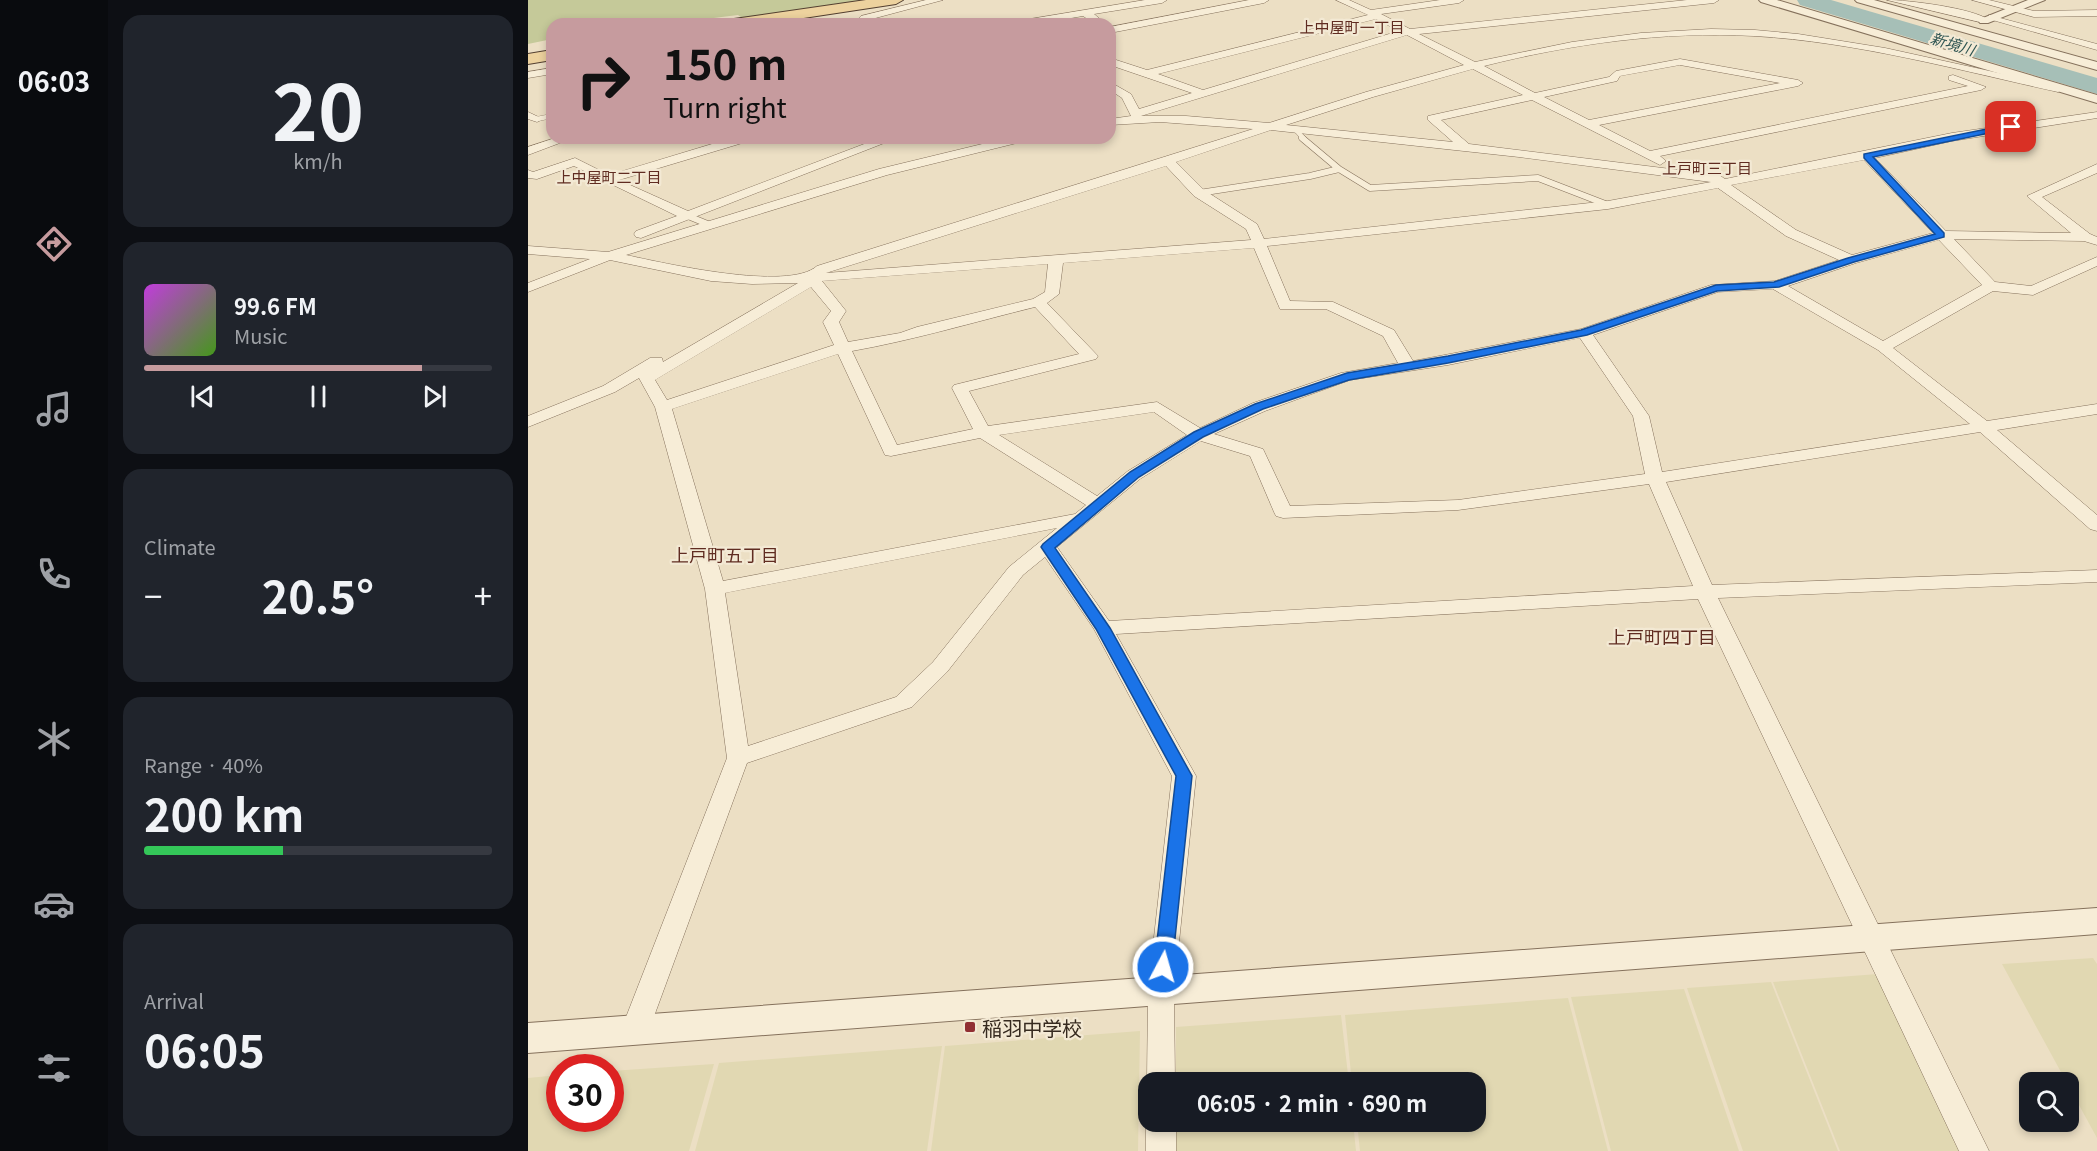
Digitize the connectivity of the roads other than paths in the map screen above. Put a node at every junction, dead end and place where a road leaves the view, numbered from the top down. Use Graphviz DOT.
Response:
graph roads {
  1 [pos="896,0"];
  2 [pos="938,0"];
  3 [pos="1155,0"];
  4 [pos="1200,0"];
  5 [pos="1264,0"];
  6 [pos="1341,0"];
  7 [pos="1459,0"];
  8 [pos="1646,0"];
  9 [pos="1714,0"];
  10 [pos="1765,0"];
  11 [pos="1861,0"];
  12 [pos="1892,0"];
  13 [pos="1977,0"];
  14 [pos="2039,0"];
  15 [pos="1619,4"];
  16 [pos="1218,9"];
  17 [pos="2015,9"];
  18 [pos="1085,13"];
  19 [pos="2097,13"];
  20 [pos="1373,14"];
  21 [pos="774,18"];
  22 [pos="864,18"];
  23 [pos="1055,18"];
  24 [pos="1092,18"];
  25 [pos="1988,19"];
  26 [pos="1116,29"];
  27 [pos="1407,32"];
  28 [pos="1835,41"];
  29 [pos="2097,47"];
  30 [pos="546,56"];
  31 [pos="2097,57"];
  32 [pos="528,59"];
  33 [pos="1116,63"];
  34 [pos="1473,65"];
  35 [pos="2097,66"];
  36 [pos="546,72"];
  37 [pos="1146,74"];
  38 [pos="528,75"];
  39 [pos="1116,89"];
  40 [pos="2068,91"];
  41 [pos="1204,94"];
  42 [pos="1535,97"];
  43 [pos="2097,99"];
  44 [pos="1135,114"];
  45 [pos="2097,115"];
  46 [pos="546,117"];
  47 [pos="531,118"];
  48 [pos="1116,119"];
  49 [pos="1116,120"];
  50 [pos="1587,124"];
  51 [pos="1266,128"];
  52 [pos="1296,130"];
  53 [pos="549,144"];
  54 [pos="725,144"];
  55 [pos="875,144"];
  56 [pos="992,144"];
  57 [pos="1465,147"];
  58 [pos="528,151"];
  59 [pos="1649,156"];
  60 [pos="1867,156"];
  61 [pos="1168,161"];
  62 [pos="2097,168"];
  63 [pos="1339,169"];
  64 [pos="528,174"];
  65 [pos="1683,174"];
  66 [pos="608,179"];
  67 [pos="1727,183"];
  68 [pos="1199,193"];
  69 [pos="1608,205"];
  70 [pos="688,216"];
  71 [pos="710,225"];
  72 [pos="1941,235"];
  73 [pos="2091,239"];
  74 [pos="1261,243"];
  75 [pos="528,250"];
  76 [pos="588,253"];
  77 [pos="609,256"];
  78 [pos="1056,259"];
  79 [pos="1851,260"];
  80 [pos="2097,261"];
  81 [pos="811,278"];
  82 [pos="1776,285"];
  83 [pos="1991,286"];
  84 [pos="528,288"];
  85 [pos="1038,302"];
  86 [pos="1584,333"];
  87 [pos="1883,346"];
  88 [pos="842,348"];
  89 [pos="1408,366"];
  90 [pos="663,407"];
  91 [pos="2097,409"];
  92 [pos="528,422"];
  93 [pos="1984,427"];
  94 [pos="983,432"];
  95 [pos="1199,435"];
  96 [pos="1655,478"];
  97 [pos="1098,504"];
  98 [pos="1081,518"];
  99 [pos="2097,525"];
  100 [pos="1048,547"];
  101 [pos="2097,576"];
  102 [pos="715,589"];
  103 [pos="1705,592"];
  104 [pos="1103,628"];
  105 [pos="738,758"];
  106 [pos="2097,921"];
  107 [pos="1870,938"];
  108 [pos="1161,991"];
  109 [pos="635,1030"];
  110 [pos="528,1038"];
  111 [pos="1161,1072"];
  112 [pos="1161,1132"];
  113 [pos="1161,1151"];
  114 [pos="1974,1151"];
  1 -- 21 [label="main road"];
  2 -- 22 [label="street"];
  3 -- 18 [label="street"];
  4 -- 16 [label="street"];
  5 -- 16 [label="street"];
  6 -- 20 [label="street"];
  7 -- 20 [label="street"];
  8 -- 15 [label="street"];
  9 -- 27 [label="street"];
  10 -- 40 [label="street"];
  11 -- 35 [label="street"];
  12 -- 25 [label="street"];
  13 -- 17 [label="street"];
  14 -- 17 [label="street"];
  16 -- 26 [label="street"];
  17 -- 19 [label="street"];
  17 -- 25 [label="street"];
  18 -- 23 [label="street"];
  18 -- 24 [label="street"];
  20 -- 27 [label="street"];
  20 -- 37 [label="street"];
  25 -- 29 [label="street"];
  25 -- 31 [label="street"];
  27 -- 34 [label="street"];
  27 -- 41 [label="street"];
  28 -- 34 [label="street"];
  28 -- 40 [label="street"];
  28 -- 59 [label="street"];
  30 -- 32 [label="main road"];
  33 -- 37 [label="street"];
  34 -- 42 [label="street"];
  34 -- 51 [label="street"];
  36 -- 38 [label="street"];
  37 -- 41 [label="street"];
  39 -- 44 [label="street"];
  40 -- 43 [label="street"];
  41 -- 44 [label="street"];
  42 -- 50 [label="street"];
  42 -- 50 [label="street"];
  42 -- 57 [label="street"];
  44 -- 48 [label="street"];
  45 -- 60 [label="street"];
  46 -- 47 [label="lane"];
  49 -- 51 [label="street"];
  50 -- 59 [label="street"];
  51 -- 52 [label="street"];
  51 -- 61 [label="street"];
  52 -- 57 [label="street"];
  52 -- 63 [label="lane"];
  53 -- 58 [label="street"];
  54 -- 66 [label="street"];
  55 -- 70 [label="street"];
  56 -- 71 [label="street"];
  57 -- 65 [label="street"];
  59 -- 65 [label="street"];
  60 -- 67 [label="street"];
  60 -- 72 [label="street"];
  61 -- 68 [label="street"];
  61 -- 81 [label="street"];
  62 -- 73 [label="street"];
  63 -- 68 [label="lane"];
  63 -- 69 [label="lane"];
  64 -- 66 [label="street"];
  65 -- 67 [label="street"];
  66 -- 70 [label="street"];
  67 -- 69 [label="street"];
  67 -- 79 [label="street"];
  68 -- 74 [label="street"];
  69 -- 74 [label="street"];
  70 -- 71 [label="lane"];
  70 -- 76 [label="street"];
  71 -- 77 [label="street"];
  72 -- 73 [label="street"];
  72 -- 79 [label="street"];
  72 -- 83 [label="street"];
  74 -- 78 [label="street"];
  74 -- 89 [label="street"];
  75 -- 76 [label="street"];
  76 -- 77 [label="street"];
  77 -- 81 [label="street"];
  77 -- 84 [label="street"];
  78 -- 81 [label="street"];
  78 -- 85 [label="street"];
  79 -- 82 [label="street"];
  80 -- 83 [label="street"];
  81 -- 88 [label="street"];
  81 -- 90 [label="street"];
  81 -- 92 [label="street"];
  82 -- 86 [label="street"];
  82 -- 87 [label="street"];
  83 -- 87 [label="street"];
  85 -- 88 [label="street"];
  85 -- 94 [label="street"];
  86 -- 89 [label="street"];
  86 -- 96 [label="street"];
  87 -- 93 [label="street"];
  88 -- 90 [label="street"];
  88 -- 94 [label="street"];
  89 -- 95 [label="street"];
  90 -- 102 [label="street"];
  91 -- 93 [label="street"];
  93 -- 96 [label="street"];
  93 -- 99 [label="street"];
  94 -- 95 [label="street"];
  94 -- 97 [label="street"];
  95 -- 96 [label="street"];
  95 -- 97 [label="street"];
  96 -- 103 [label="street"];
  97 -- 98 [label="street"];
  98 -- 100 [label="street"];
  98 -- 102 [label="street"];
  100 -- 104 [label="street"];
  100 -- 105 [label="street"];
  101 -- 103 [label="street"];
  102 -- 105 [label="street"];
  103 -- 104 [label="street"];
  103 -- 107 [label="street"];
  104 -- 108 [label="street"];
  105 -- 109 [label="street"];
  106 -- 107 [label="street"];
  107 -- 108 [label="street"];
  107 -- 114 [label="street"];
  108 -- 109 [label="street"];
  108 -- 111 [label="street"];
  109 -- 110 [label="street"];
  112 -- 113 [label="street"];
}
